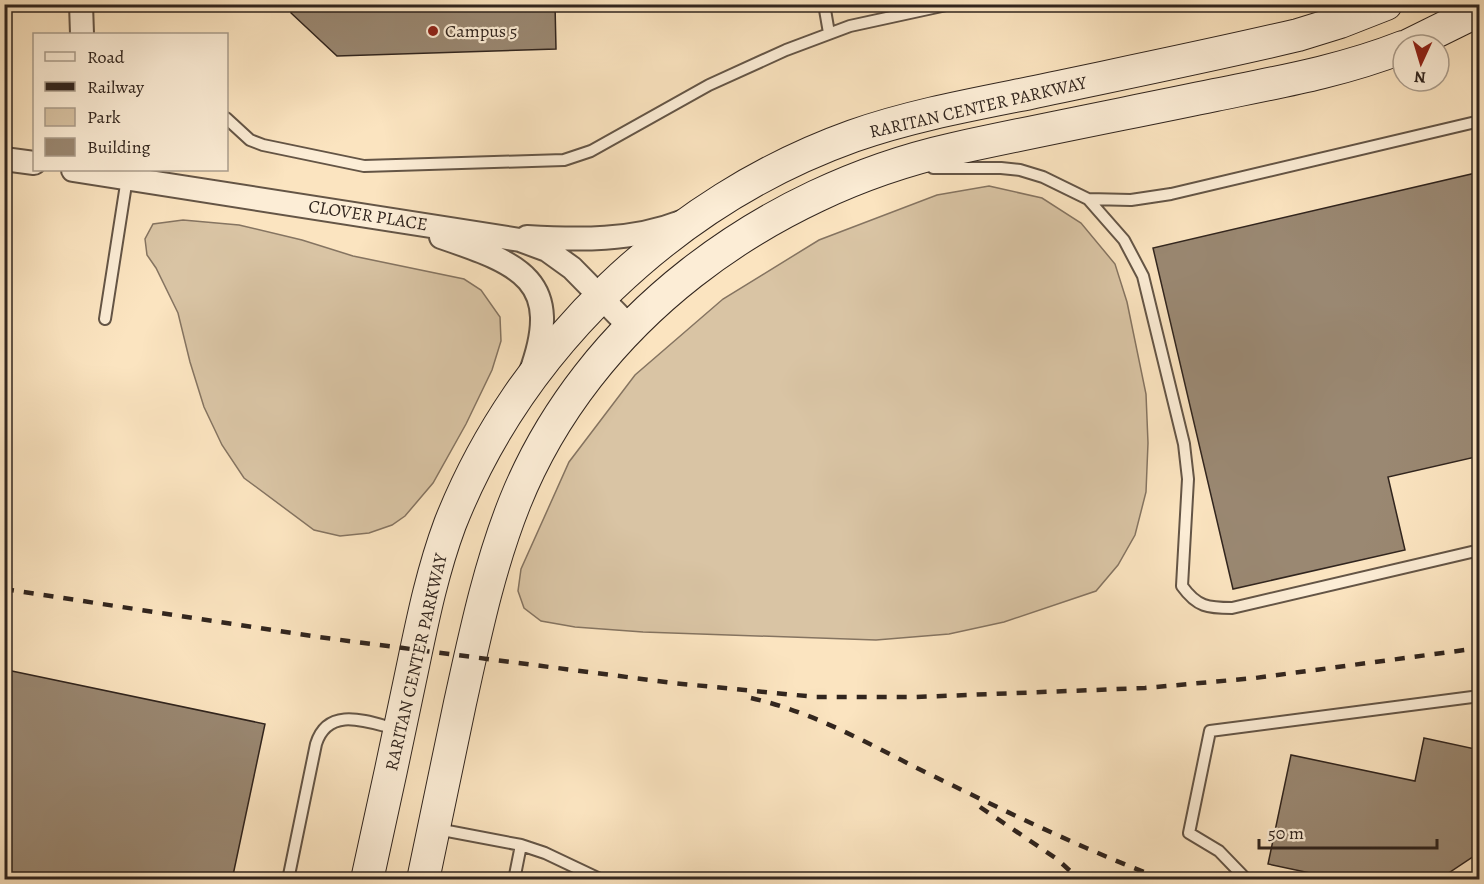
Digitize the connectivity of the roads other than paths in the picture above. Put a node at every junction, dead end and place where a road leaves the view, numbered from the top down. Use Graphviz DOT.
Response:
graph roads {
  1 [pos="81,4"];
  2 [pos="824,4"];
  3 [pos="951,4"];
  4 [pos="1386,4"];
  5 [pos="1479,10"];
  6 [pos="82,33"];
  7 [pos="829,33"];
  8 [pos="1433,33"];
  9 [pos="1391,51"];
  10 [pos="228,120"];
  11 [pos="1479,121"];
  12 [pos="4,159"];
  13 [pos="33,164"];
  14 [pos="886,167"];
  15 [pos="80,171"];
  16 [pos="127,178"];
  17 [pos="1088,199"];
  18 [pos="709,207"];
  19 [pos="365,214"];
  20 [pos="490,234"];
  21 [pos="601,297"];
  22 [pos="105,320"];
  23 [pos="631,328"];
  24 [pos="522,392"];
  25 [pos="1479,550"];
  26 [pos="1479,696"];
  27 [pos="399,730"];
  28 [pos="434,828"];
  29 [pos="521,845"];
  30 [pos="288,879"];
  31 [pos="368,879"];
  32 [pos="423,879"];
  33 [pos="514,879"];
  34 [pos="602,879"];
  35 [pos="1247,879"];
  1 -- 6 [label="street"];
  2 -- 7 [label="lane"];
  3 -- 7 [label="lane"];
  4 -- 18 [label="street, RARITAN CENTER PARKWAY"];
  5 -- 8 [label="street"];
  7 -- 10 [label="lane"];
  9 -- 14 [label="street, RARITAN CENTER PARKWAY"];
  11 -- 17 [label="lane"];
  12 -- 13 [label="street"];
  14 -- 17 [label="lane"];
  14 -- 23 [label="street, RARITAN CENTER PARKWAY"];
  15 -- 16 [label="street, CLOVER PLACE"];
  16 -- 19 [label="street, CLOVER PLACE"];
  16 -- 22 [label="lane"];
  17 -- 25 [label="lane"];
  18 -- 20 [label="street"];
  18 -- 21 [label="street, RARITAN CENTER PARKWAY"];
  19 -- 20 [label="street, CLOVER PLACE"];
  19 -- 24 [label="street"];
  20 -- 21 [label="street, CLOVER PLACE"];
  21 -- 23 [label="street, CLOVER PLACE"];
  21 -- 24 [label="street, RARITAN CENTER PARKWAY"];
  23 -- 28 [label="street, RARITAN CENTER PARKWAY"];
  24 -- 27 [label="street, RARITAN CENTER PARKWAY"];
  26 -- 35 [label="lane"];
  27 -- 30 [label="lane"];
  27 -- 31 [label="street, RARITAN CENTER PARKWAY"];
  28 -- 29 [label="lane"];
  28 -- 32 [label="street, RARITAN CENTER PARKWAY"];
  29 -- 33 [label="lane"];
  29 -- 34 [label="lane"];
}
